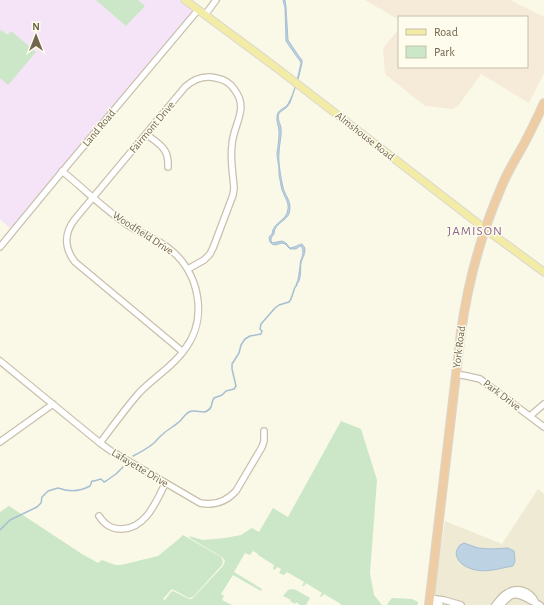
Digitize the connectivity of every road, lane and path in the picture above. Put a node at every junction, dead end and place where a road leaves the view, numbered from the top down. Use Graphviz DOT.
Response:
graph roads {
  1 [pos="185,0"];
  2 [pos="216,0"];
  3 [pos="198,10"];
  4 [pos="205,15"];
  5 [pos="544,103"];
  6 [pos="146,134"];
  7 [pos="168,167"];
  8 [pos="62,171"];
  9 [pos="93,197"];
  10 [pos="484,228"];
  11 [pos="0,247"];
  12 [pos="188,269"];
  13 [pos="544,272"];
  14 [pos="183,352"];
  15 [pos="0,361"];
  16 [pos="456,374"];
  17 [pos="52,404"];
  18 [pos="544,404"];
  19 [pos="530,416"];
  20 [pos="544,427"];
  21 [pos="264,431"];
  22 [pos="0,442"];
  23 [pos="100,443"];
  24 [pos="165,484"];
  25 [pos="99,516"];
  26 [pos="544,601"];
  27 [pos="429,602"];
  28 [pos="538,604"];
  29 [pos="440,605"];
  30 [pos="460,605"];
  31 [pos="496,605"];
  32 [pos="501,605"];
  1 -- 3 [label="main road, Almshouse Road"];
  2 -- 4 [label="street"];
  3 -- 4 [label="main road, Almshouse Road"];
  3 -- 8 [label="street, Land Road"];
  4 -- 10 [label="main road, Almshouse Road"];
  5 -- 10 [label="highway, York Road"];
  6 -- 7 [label="street"];
  6 -- 9 [label="street, Fairmont Drive"];
  6 -- 12 [label="street, Fairmont Drive"];
  8 -- 9 [label="street, Woodfield Drive"];
  8 -- 11 [label="street, Land Road"];
  9 -- 12 [label="street, Woodfield Drive"];
  9 -- 14 [label="street, Fairmont Drive"];
  10 -- 13 [label="main road, Almshouse Road"];
  10 -- 16 [label="highway, York Road"];
  12 -- 14 [label="street, Woodfield Drive"];
  14 -- 23 [label="street, Woodfield Drive"];
  15 -- 17 [label="street, Lafayette Drive"];
  16 -- 19 [label="street, Park Drive"];
  16 -- 27 [label="highway, York Road"];
  17 -- 22 [label="street"];
  17 -- 23 [label="street, Lafayette Drive"];
  18 -- 19 [label="street"];
  19 -- 20 [label="street, Park Drive"];
  21 -- 24 [label="street, Lafayette Drive"];
  23 -- 24 [label="street, Lafayette Drive"];
  24 -- 25 [label="street"];
  26 -- 28 [label="street"];
  27 -- 29 [label="street"];
  27 -- 30 [label="street"];
  28 -- 31 [label="street"];
  28 -- 32 [label="street"];
}
